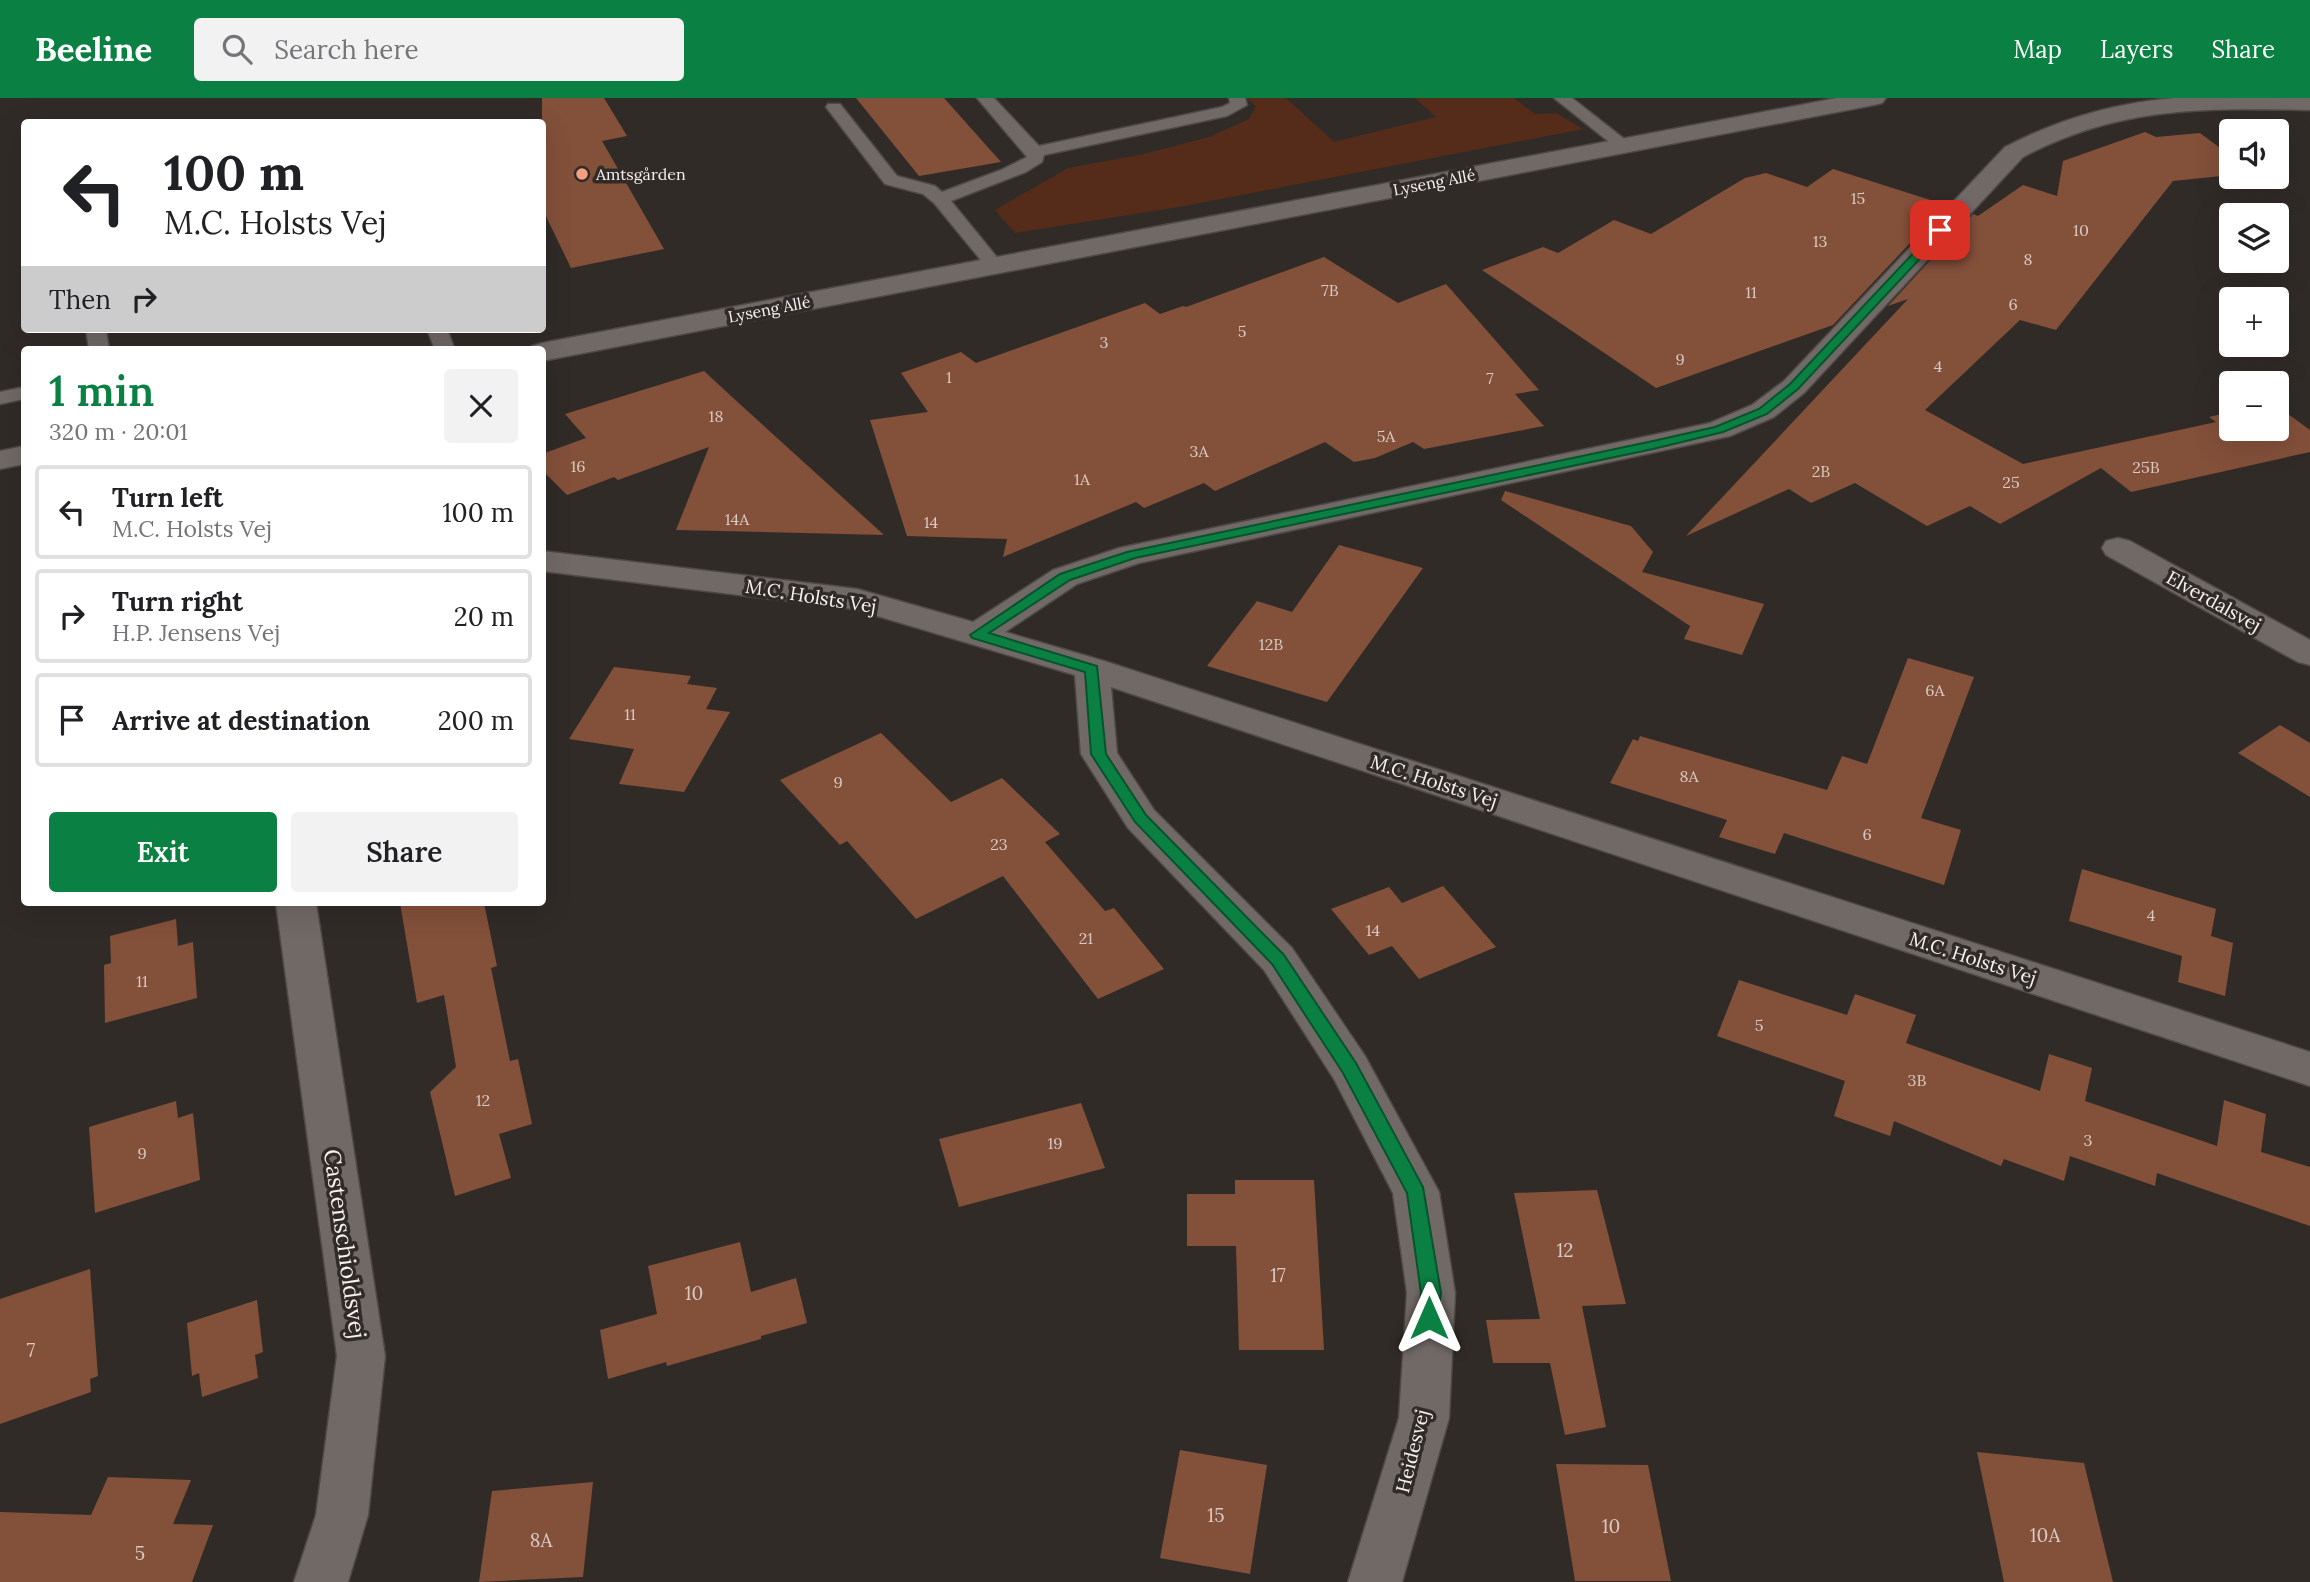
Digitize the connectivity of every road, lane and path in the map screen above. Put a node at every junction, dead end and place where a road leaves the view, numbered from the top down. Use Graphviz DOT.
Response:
graph roads {
  1 [pos="985,98"];
  2 [pos="1237,98"];
  3 [pos="1562,98"];
  4 [pos="1874,98"];
  5 [pos="2310,103"];
  6 [pos="834,107"];
  7 [pos="1624,145"];
  8 [pos="1035,152"];
  9 [pos="940,199"];
  10 [pos="995,266"];
  11 [pos="546,351"];
  12 [pos="21,394"];
  13 [pos="0,398"];
  14 [pos="21,456"];
  15 [pos="0,460"];
  16 [pos="2118,548"];
  17 [pos="546,561"];
  18 [pos="977,635"];
  19 [pos="2310,654"];
  20 [pos="1092,669"];
  21 [pos="296,906"];
  22 [pos="2310,1069"];
  23 [pos="321,1582"];
  24 [pos="1376,1582"];
  1 -- 8 [label="lane"];
  2 -- 8 [label="lane"];
  3 -- 7 [label="lane"];
  4 -- 7 [label="street, Lyseng Allé"];
  5 -- 18 [label="street"];
  6 -- 9 [label="lane"];
  7 -- 10 [label="street, Lyseng Allé"];
  8 -- 9 [label="lane"];
  9 -- 10 [label="lane"];
  10 -- 11 [label="street, Lyseng Allé"];
  12 -- 13 [label="lane"];
  14 -- 15 [label="street"];
  16 -- 19 [label="street, Elverdalsvej"];
  17 -- 18 [label="street, M.C. Holsts Vej"];
  18 -- 20 [label="street, M.C. Holsts Vej"];
  20 -- 22 [label="street, M.C. Holsts Vej"];
  20 -- 24 [label="street, Heidesvej"];
  21 -- 23 [label="street, Castenschioldsvej"];
}
